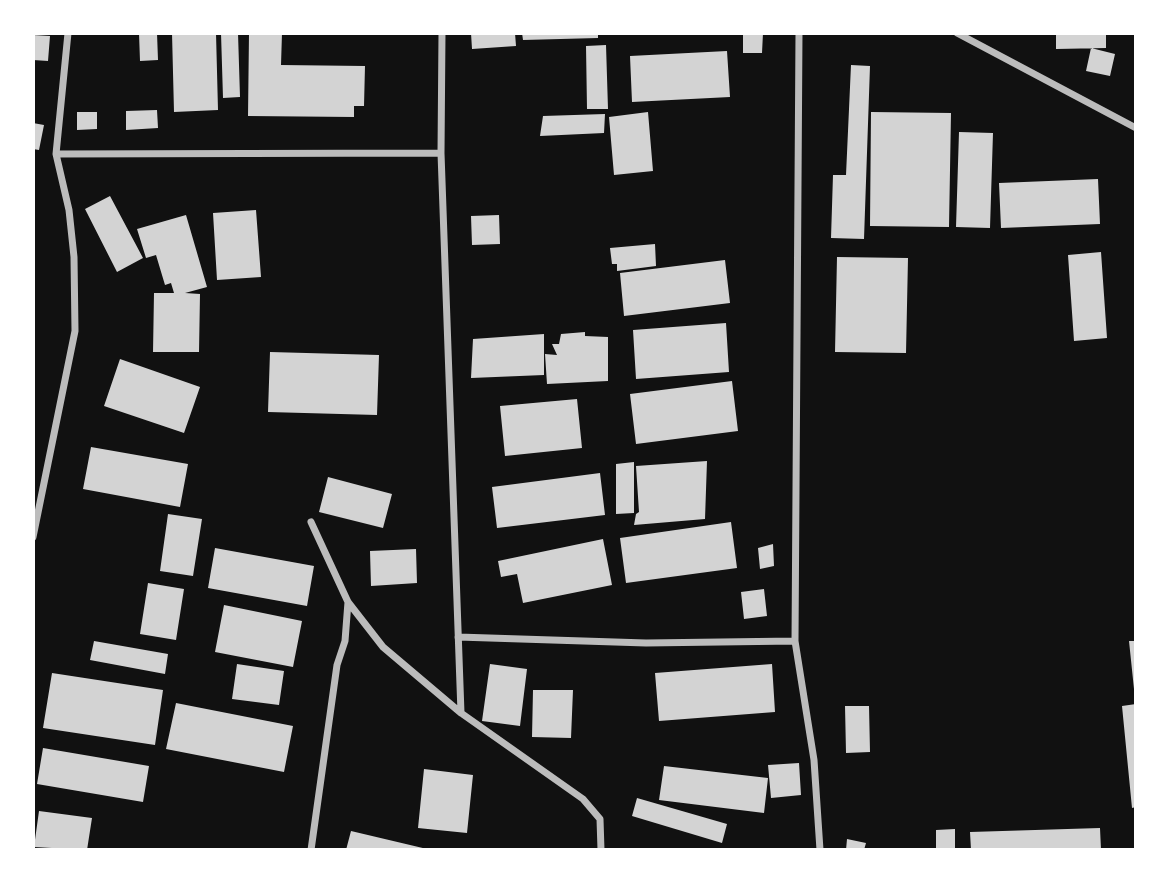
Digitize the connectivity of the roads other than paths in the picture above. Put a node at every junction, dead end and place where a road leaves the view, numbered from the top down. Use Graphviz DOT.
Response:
graph roads {
  1 [pos="68,33"];
  2 [pos="442,33"];
  3 [pos="799,33"];
  4 [pos="957,33"];
  5 [pos="1136,128"];
  6 [pos="440,153"];
  7 [pos="56,154"];
  8 [pos="312,523"];
  9 [pos="33,537"];
  10 [pos="348,602"];
  11 [pos="458,637"];
  12 [pos="795,640"];
  13 [pos="461,713"];
  14 [pos="311,850"];
  15 [pos="601,850"];
  16 [pos="820,850"];
  1 -- 7 [label="street"];
  2 -- 6 [label="street"];
  3 -- 12 [label="street"];
  4 -- 5 [label="street"];
  6 -- 7 [label="street"];
  6 -- 11 [label="street"];
  7 -- 9 [label="street"];
  8 -- 10 [label="street"];
  10 -- 13 [label="street"];
  10 -- 14 [label="street"];
  11 -- 12 [label="street"];
  11 -- 13 [label="street"];
  12 -- 16 [label="street"];
  13 -- 15 [label="street"];
}
